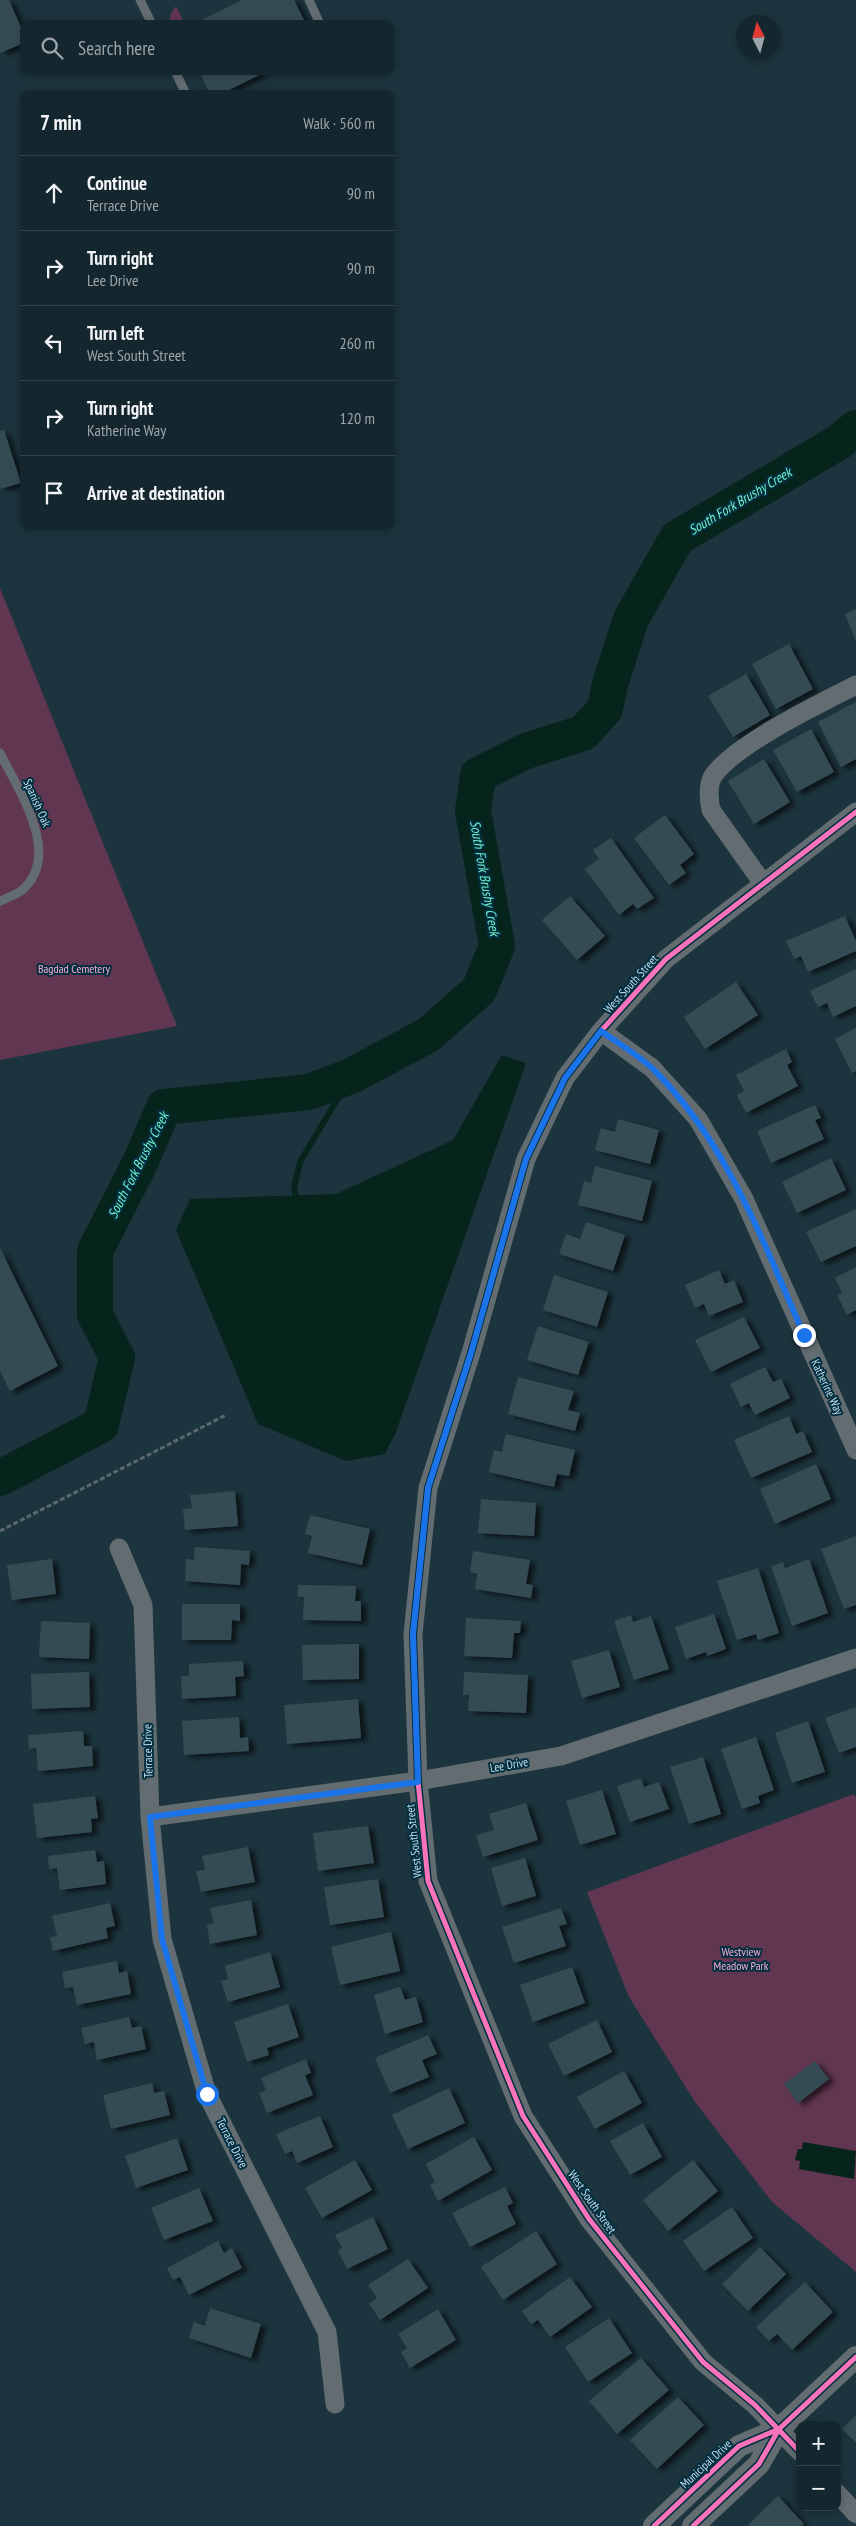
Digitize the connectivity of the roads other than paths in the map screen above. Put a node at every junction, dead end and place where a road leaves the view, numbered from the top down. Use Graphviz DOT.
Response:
graph roads {
  1 [pos="140,0"];
  2 [pos="308,0"];
  3 [pos="150,20"];
  4 [pos="318,20"];
  5 [pos="177,75"];
  6 [pos="184,90"];
  7 [pos="856,685"];
  8 [pos="0,753"];
  9 [pos="854,817"];
  10 [pos="762,882"];
  11 [pos="0,901"];
  12 [pos="601,1031"];
  13 [pos="856,1450"];
  14 [pos="119,1548"];
  15 [pos="856,1658"];
  16 [pos="418,1782"];
  17 [pos="150,1817"];
  18 [pos="856,2357"];
  19 [pos="335,2404"];
  20 [pos="779,2429"];
  21 [pos="796,2448"];
  22 [pos="841,2497"];
  23 [pos="856,2514"];
  24 [pos="654,2526"];
  25 [pos="693,2526"];
  1 -- 3 [label="lane"];
  2 -- 4 [label="lane"];
  5 -- 6 [label="lane"];
  7 -- 10 [label="street"];
  8 -- 11 [label="lane, Spanish Oak"];
  9 -- 10 [label="street, West South Street"];
  10 -- 12 [label="street, West South Street"];
  12 -- 13 [label="street, Katherine Way"];
  12 -- 16 [label="street, West South Street"];
  14 -- 17 [label="street, Terrace Drive"];
  15 -- 16 [label="street, Lee Drive"];
  16 -- 17 [label="street, Lee Drive"];
  16 -- 20 [label="street, West South Street"];
  17 -- 19 [label="street, Terrace Drive"];
  18 -- 20 [label="street, Municipal Drive"];
  20 -- 21 [label="street, West South Street"];
  20 -- 24 [label="street, Municipal Drive"];
  20 -- 25 [label="street, Municipal Drive"];
  22 -- 23 [label="street"];
}
